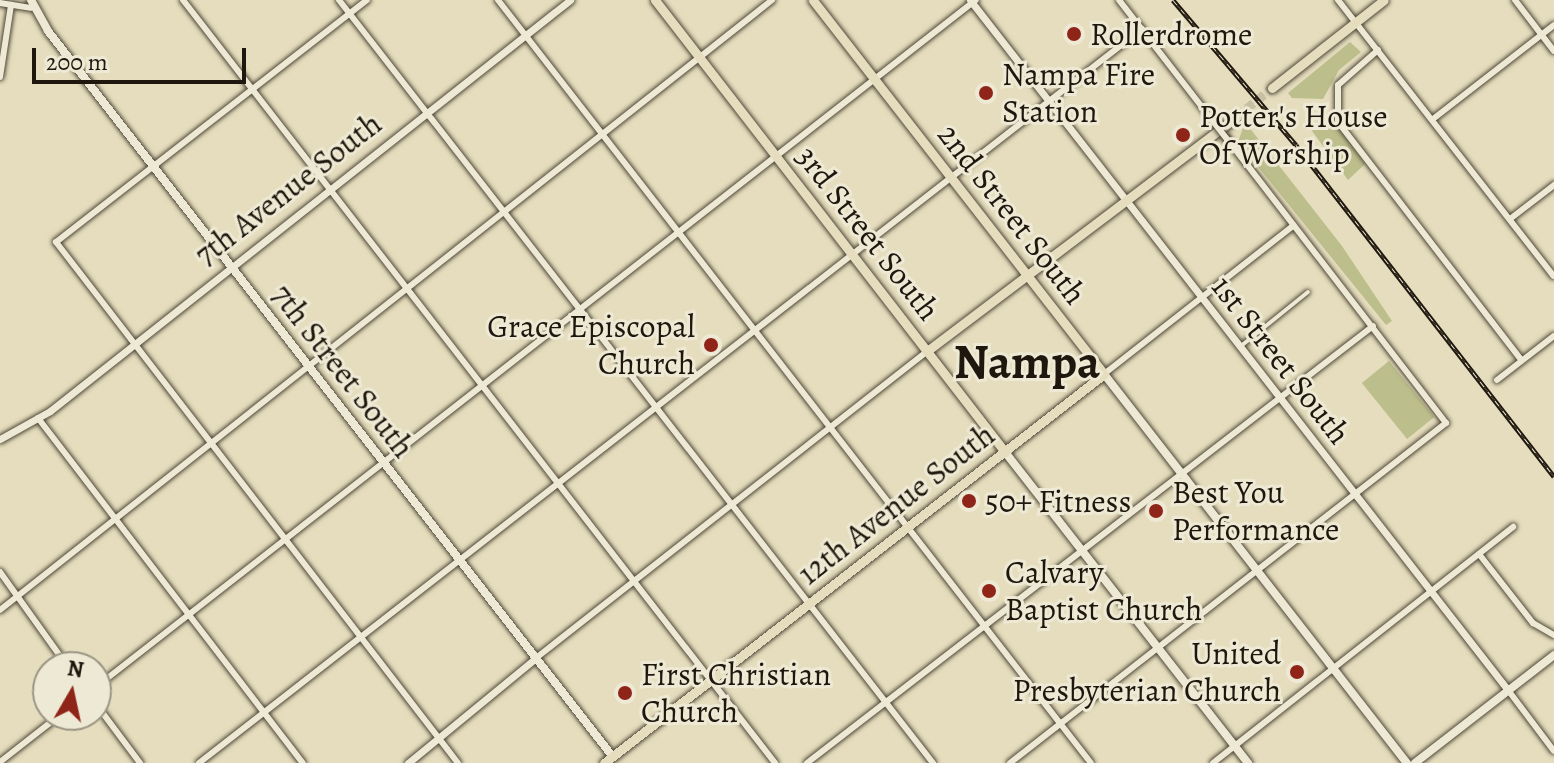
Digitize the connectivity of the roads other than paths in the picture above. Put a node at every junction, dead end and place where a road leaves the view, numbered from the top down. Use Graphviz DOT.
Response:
graph roads {
  1 [pos="183,0"];
  2 [pos="339,0"];
  3 [pos="367,0"];
  4 [pos="498,0"];
  5 [pos="570,0"];
  6 [pos="655,0"];
  7 [pos="772,0"];
  8 [pos="813,0"];
  9 [pos="1119,0"];
  10 [pos="1338,0"];
  11 [pos="1384,0"];
  12 [pos="1515,0"];
  13 [pos="973,1"];
  14 [pos="0,3"];
  15 [pos="31,4"];
  16 [pos="11,5"];
  17 [pos="350,14"];
  18 [pos="1355,22"];
  19 [pos="1554,25"];
  20 [pos="1142,29"];
  21 [pos="524,34"];
  22 [pos="1542,35"];
  23 [pos="1378,50"];
  24 [pos="1554,51"];
  25 [pos="699,57"];
  26 [pos="0,77"];
  27 [pos="875,80"];
  28 [pos="1272,88"];
  29 [pos="252,89"];
  30 [pos="1049,102"];
  31 [pos="426,111"];
  32 [pos="1236,117"];
  33 [pos="1433,119"];
  34 [pos="601,133"];
  35 [pos="776,156"];
  36 [pos="154,166"];
  37 [pos="951,179"];
  38 [pos="1554,185"];
  39 [pos="328,188"];
  40 [pos="1126,200"];
  41 [pos="503,210"];
  42 [pos="1510,219"];
  43 [pos="1294,225"];
  44 [pos="678,232"];
  45 [pos="852,255"];
  46 [pos="230,264"];
  47 [pos="1026,275"];
  48 [pos="1554,276"];
  49 [pos="404,286"];
  50 [pos="1308,292"];
  51 [pos="1202,298"];
  52 [pos="579,308"];
  53 [pos="1373,326"];
  54 [pos="754,331"];
  55 [pos="1554,336"];
  56 [pos="131,341"];
  57 [pos="1240,346"];
  58 [pos="927,351"];
  59 [pos="1521,360"];
  60 [pos="306,362"];
  61 [pos="1104,374"];
  62 [pos="1497,380"];
  63 [pos="481,384"];
  64 [pos="1279,396"];
  65 [pos="656,406"];
  66 [pos="38,418"];
  67 [pos="831,428"];
  68 [pos="0,439"];
  69 [pos="209,441"];
  70 [pos="1005,452"];
  71 [pos="382,461"];
  72 [pos="1180,472"];
  73 [pos="558,482"];
  74 [pos="1355,494"];
  75 [pos="733,505"];
  76 [pos="112,519"];
  77 [pos="908,526"];
  78 [pos="1513,527"];
  79 [pos="285,539"];
  80 [pos="1081,549"];
  81 [pos="1479,554"];
  82 [pos="459,559"];
  83 [pos="1257,570"];
  84 [pos="0,572"];
  85 [pos="635,582"];
  86 [pos="1431,591"];
  87 [pos="15,598"];
  88 [pos="810,603"];
  89 [pos="0,610"];
  90 [pos="187,615"];
  91 [pos="984,625"];
  92 [pos="1554,635"];
  93 [pos="359,636"];
  94 [pos="1157,647"];
  95 [pos="56,651"];
  96 [pos="1554,655"];
  97 [pos="536,658"];
  98 [pos="1333,668"];
  99 [pos="112,674"];
  100 [pos="711,680"];
  101 [pos="1508,690"];
  102 [pos="885,701"];
  103 [pos="263,711"];
  104 [pos="1060,724"];
  105 [pos="112,725"];
  106 [pos="40,731"];
  107 [pos="438,738"];
  108 [pos="1235,746"];
  109 [pos="1554,751"];
  110 [pos="611,761"];
  111 [pos="0,762"];
  112 [pos="140,763"];
  113 [pos="199,763"];
  114 [pos="303,763"];
  115 [pos="408,763"];
  116 [pos="458,763"];
  117 [pos="775,763"];
  118 [pos="807,763"];
  119 [pos="933,763"];
  120 [pos="1010,763"];
  121 [pos="1091,763"];
  122 [pos="1213,763"];
  123 [pos="1248,763"];
  124 [pos="1407,763"];
  125 [pos="1415,763"];
  1 -- 29 [label="street"];
  2 -- 17 [label="street"];
  3 -- 17 [label="street"];
  4 -- 21 [label="street"];
  5 -- 21 [label="street, 7th Avenue South"];
  6 -- 25 [label="main road, 3rd Street South"];
  7 -- 25 [label="street"];
  8 -- 27 [label="main road, 2nd Street South"];
  9 -- 20 [label="street"];
  10 -- 18 [label="street"];
  11 -- 18 [label="main road"];
  12 -- 22 [label="street"];
  13 -- 27 [label="street"];
  13 -- 30 [label="street, 1st Street South"];
  14 -- 16 [label="street"];
  15 -- 16 [label="street"];
  15 -- 36 [label="main road, 7th Street South"];
  16 -- 26 [label="street"];
  17 -- 29 [label="street"];
  17 -- 31 [label="street"];
  18 -- 23 [label="street"];
  18 -- 28 [label="main road"];
  19 -- 22 [label="street"];
  20 -- 30 [label="street"];
  20 -- 43 [label="street, bridge"];
  21 -- 31 [label="street, 7th Avenue South"];
  21 -- 34 [label="street"];
  22 -- 24 [label="street"];
  22 -- 33 [label="street"];
  23 -- 33 [label="street"];
  23 -- 59 [label="street"];
  25 -- 34 [label="street"];
  25 -- 35 [label="main road, 3rd Street South"];
  27 -- 35 [label="street"];
  27 -- 37 [label="main road, 2nd Street South"];
  29 -- 36 [label="street"];
  29 -- 39 [label="street"];
  30 -- 37 [label="street"];
  30 -- 40 [label="street, 1st Street South"];
  31 -- 39 [label="street, 7th Avenue South"];
  31 -- 41 [label="street"];
  32 -- 40 [label="main road"];
  33 -- 42 [label="street"];
  34 -- 41 [label="street"];
  34 -- 44 [label="street"];
  35 -- 44 [label="street"];
  35 -- 45 [label="main road, 3rd Street South"];
  36 -- 46 [label="main road, 7th Street South"];
  36 -- 56 [label="street"];
  37 -- 45 [label="street"];
  37 -- 47 [label="main road, 2nd Street South"];
  38 -- 42 [label="street"];
  39 -- 46 [label="street, 7th Avenue South"];
  39 -- 49 [label="street"];
  40 -- 47 [label="main road"];
  40 -- 51 [label="street, 1st Street South"];
  41 -- 49 [label="street"];
  41 -- 52 [label="street"];
  42 -- 48 [label="street"];
  43 -- 51 [label="street, 12th Avenue South"];
  43 -- 53 [label="street"];
  44 -- 52 [label="street"];
  44 -- 54 [label="street"];
  45 -- 54 [label="street"];
  45 -- 58 [label="main road, 3rd Street South"];
  46 -- 56 [label="street, 7th Avenue South"];
  46 -- 60 [label="main road, 7th Street South"];
  47 -- 58 [label="main road"];
  47 -- 61 [label="main road, 2nd Street South"];
  49 -- 60 [label="street"];
  49 -- 63 [label="street"];
  50 -- 57 [label="street"];
  51 -- 57 [label="street, 1st Street South"];
  51 -- 61 [label="street, 12th Avenue South"];
  52 -- 63 [label="street"];
  52 -- 65 [label="street"];
  53 -- 64 [label="street"];
  53 -- 74 [label="street"];
  54 -- 65 [label="street"];
  54 -- 67 [label="street"];
  55 -- 59 [label="street"];
  56 -- 66 [label="street, 7th Avenue South"];
  56 -- 69 [label="street"];
  57 -- 64 [label="street, 1st Street South"];
  58 -- 67 [label="street"];
  58 -- 70 [label="main road, 3rd Street South"];
  59 -- 62 [label="street"];
  60 -- 69 [label="street"];
  60 -- 71 [label="main road, 7th Street South"];
  61 -- 70 [label="main road, 12th Avenue South"];
  61 -- 72 [label="main road, 2nd Street South"];
  63 -- 71 [label="street"];
  63 -- 73 [label="street"];
  64 -- 72 [label="street"];
  64 -- 74 [label="street, 1st Street South"];
  65 -- 73 [label="street"];
  65 -- 75 [label="street"];
  66 -- 68 [label="street, 7th Avenue South"];
  66 -- 76 [label="street"];
  67 -- 75 [label="street"];
  67 -- 77 [label="street"];
  69 -- 76 [label="street"];
  69 -- 79 [label="street"];
  70 -- 77 [label="main road, 12th Avenue South"];
  70 -- 80 [label="main road, 3rd Street South"];
  71 -- 79 [label="street"];
  71 -- 82 [label="main road, 7th Street South"];
  72 -- 80 [label="street"];
  72 -- 83 [label="main road, 2nd Street South"];
  73 -- 82 [label="street"];
  73 -- 85 [label="street"];
  74 -- 83 [label="street"];
  74 -- 86 [label="street, 1st Street South"];
  75 -- 85 [label="street"];
  75 -- 88 [label="street"];
  76 -- 87 [label="street"];
  76 -- 90 [label="street"];
  77 -- 88 [label="main road, 12th Avenue South"];
  77 -- 91 [label="street"];
  78 -- 81 [label="street"];
  79 -- 90 [label="street"];
  79 -- 93 [label="street"];
  80 -- 91 [label="street"];
  80 -- 94 [label="main road, 3rd Street South"];
  81 -- 86 [label="street"];
  81 -- 92 [label="street"];
  82 -- 93 [label="street"];
  82 -- 97 [label="main road, 7th Street South"];
  83 -- 94 [label="street"];
  83 -- 98 [label="main road, 2nd Street South"];
  84 -- 87 [label="street"];
  85 -- 97 [label="street"];
  85 -- 100 [label="street"];
  86 -- 98 [label="street"];
  86 -- 101 [label="street, 1st Street South"];
  87 -- 89 [label="street"];
  87 -- 95 [label="street"];
  88 -- 100 [label="main road, 12th Avenue South"];
  88 -- 102 [label="street"];
  90 -- 99 [label="street"];
  90 -- 103 [label="street"];
  91 -- 102 [label="street"];
  91 -- 104 [label="street"];
  93 -- 103 [label="street"];
  93 -- 107 [label="street"];
  94 -- 104 [label="street"];
  94 -- 108 [label="main road, 3rd Street South"];
  96 -- 101 [label="main road"];
  97 -- 107 [label="street"];
  97 -- 110 [label="main road, 7th Street South"];
  98 -- 108 [label="street"];
  98 -- 124 [label="main road, 2nd Street South"];
  100 -- 110 [label="main road, 12th Avenue South"];
  100 -- 117 [label="street"];
  101 -- 109 [label="street, 1st Street South"];
  101 -- 125 [label="main road"];
  102 -- 118 [label="street"];
  102 -- 119 [label="street"];
  103 -- 113 [label="street"];
  103 -- 114 [label="street"];
  104 -- 120 [label="street"];
  104 -- 121 [label="street"];
  105 -- 112 [label="street"];
  106 -- 111 [label="street"];
  107 -- 115 [label="street"];
  107 -- 116 [label="street"];
  108 -- 122 [label="street"];
  108 -- 123 [label="main road, 3rd Street South"];
}
